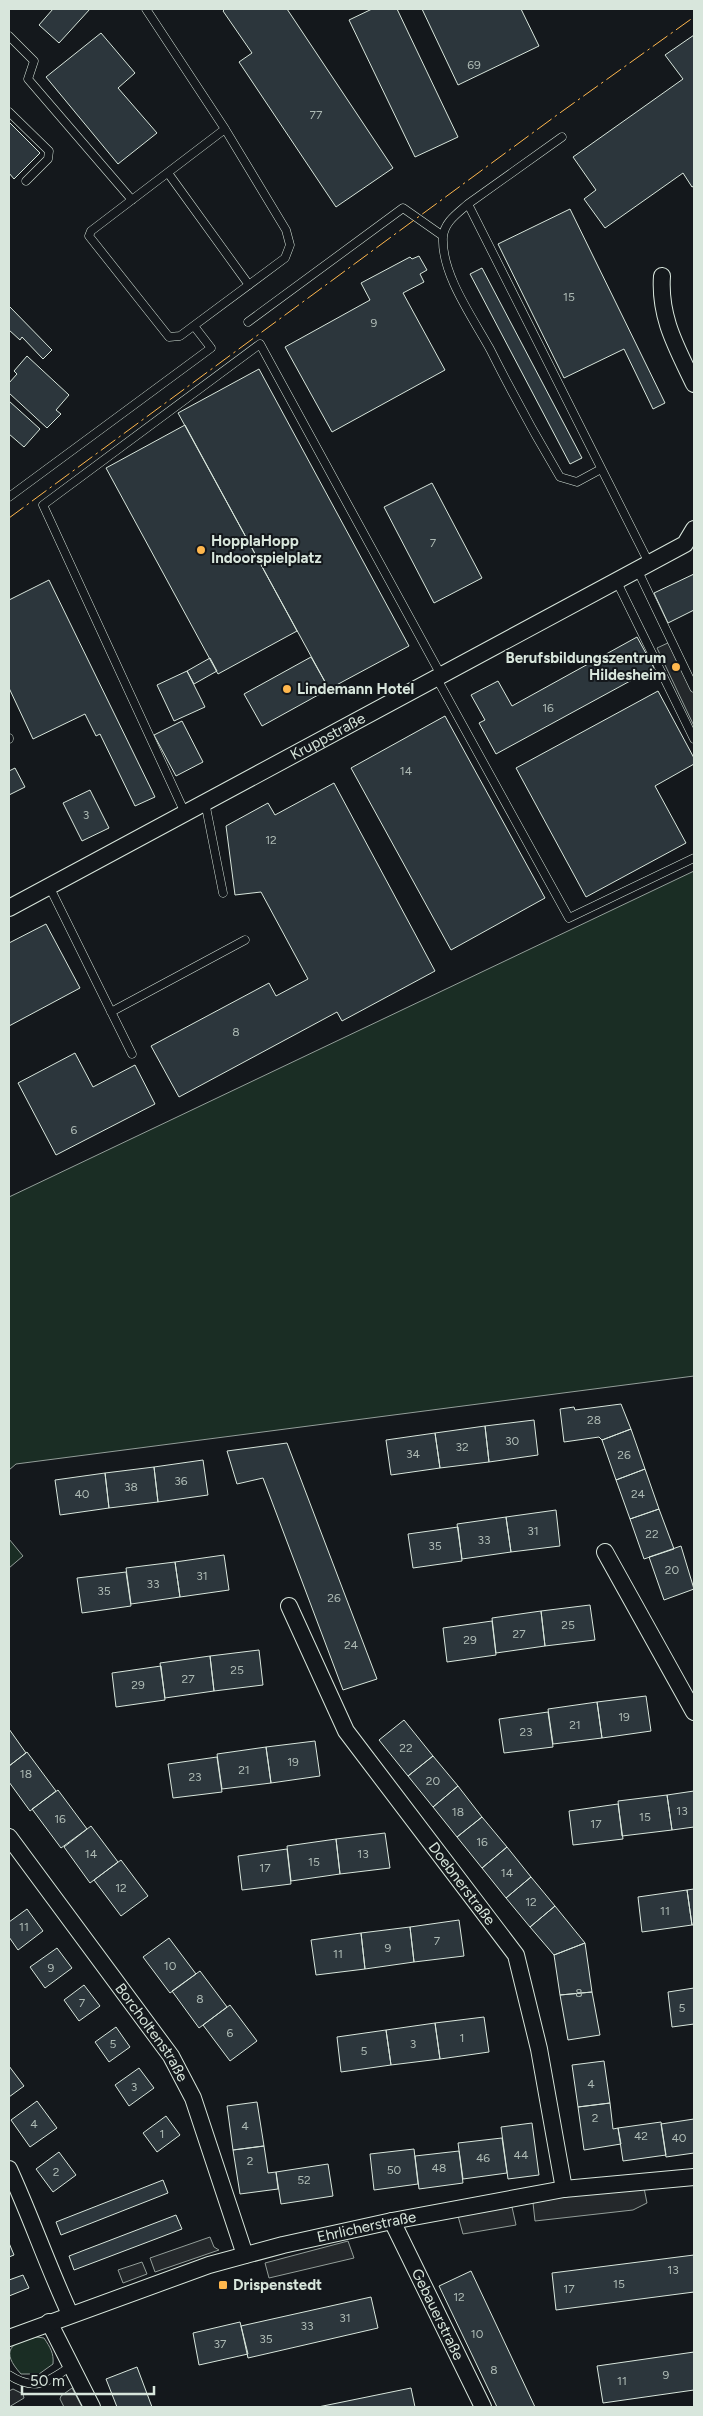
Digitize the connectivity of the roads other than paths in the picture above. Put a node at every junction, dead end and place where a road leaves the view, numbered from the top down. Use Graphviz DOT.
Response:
graph roads {
  1 [pos="146,9"];
  2 [pos="9,36"];
  3 [pos="9,112"];
  4 [pos="225,129"];
  5 [pos="562,137"];
  6 [pos="168,173"];
  7 [pos="26,181"];
  8 [pos="132,200"];
  9 [pos="468,204"];
  10 [pos="443,236"];
  11 [pos="662,276"];
  12 [pos="249,285"];
  13 [pos="248,322"];
  14 [pos="194,326"];
  15 [pos="694,384"];
  16 [pos="601,469"];
  17 [pos="9,497"];
  18 [pos="694,529"];
  19 [pos="643,566"];
  20 [pos="616,580"];
  21 [pos="438,676"];
  22 [pos="694,688"];
  23 [pos="694,739"];
  24 [pos="205,802"];
  25 [pos="185,813"];
  26 [pos="694,858"];
  27 [pos="49,886"];
  28 [pos="223,892"];
  29 [pos="9,908"];
  30 [pos="245,940"];
  31 [pos="111,1012"];
  32 [pos="132,1054"];
  33 [pos="605,1552"];
  34 [pos="289,1606"];
  35 [pos="694,1712"];
  36 [pos="9,1836"];
  37 [pos="9,2169"];
  38 [pos="694,2176"];
  39 [pos="564,2189"];
  40 [pos="392,2221"];
  41 [pos="245,2256"];
  42 [pos="70,2314"];
  43 [pos="49,2322"];
  44 [pos="9,2338"];
  45 [pos="71,2366"];
  46 [pos="9,2375"];
  47 [pos="92,2407"];
  48 [pos="483,2407"];
  1 -- 4 [label="lane"];
  2 -- 8 [label="lane"];
  3 -- 7 [label="lane"];
  4 -- 6 [label="lane"];
  4 -- 12 [label="lane"];
  5 -- 9 [label="lane"];
  6 -- 8 [label="lane"];
  6 -- 12 [label="lane"];
  8 -- 14 [label="lane"];
  9 -- 10 [label="lane"];
  9 -- 16 [label="lane"];
  10 -- 13 [label="lane"];
  10 -- 16 [label="lane"];
  11 -- 15 [label="street"];
  12 -- 14 [label="lane"];
  14 -- 17 [label="lane"];
  16 -- 19 [label="lane"];
  18 -- 19 [label="street, Kruppstraße"];
  19 -- 20 [label="street, Kruppstraße"];
  19 -- 22 [label="lane"];
  20 -- 21 [label="street, Kruppstraße"];
  20 -- 23 [label="lane"];
  21 -- 24 [label="street, Kruppstraße"];
  21 -- 25 [label="lane"];
  21 -- 26 [label="lane"];
  24 -- 25 [label="street, Kruppstraße"];
  24 -- 28 [label="lane"];
  25 -- 27 [label="street, Kruppstraße"];
  27 -- 29 [label="street, Kruppstraße"];
  27 -- 31 [label="lane"];
  30 -- 31 [label="lane"];
  31 -- 32 [label="lane"];
  33 -- 35 [label="street"];
  34 -- 39 [label="street, Doebnerstraße"];
  36 -- 41 [label="street, Borcholtenstraße"];
  37 -- 42 [label="street"];
  38 -- 39 [label="street, Ehrlicherstraße"];
  39 -- 40 [label="street, Ehrlicherstraße"];
  40 -- 41 [label="street, Ehrlicherstraße"];
  40 -- 48 [label="street, Gebauerstraße"];
  41 -- 42 [label="street, Ehrlicherstraße"];
  42 -- 43 [label="street, Ehrlicherstraße"];
  43 -- 44 [label="street, Ehrlicherstraße"];
  43 -- 45 [label="street"];
  45 -- 46 [label="lane"];
  45 -- 47 [label="street"];
}
